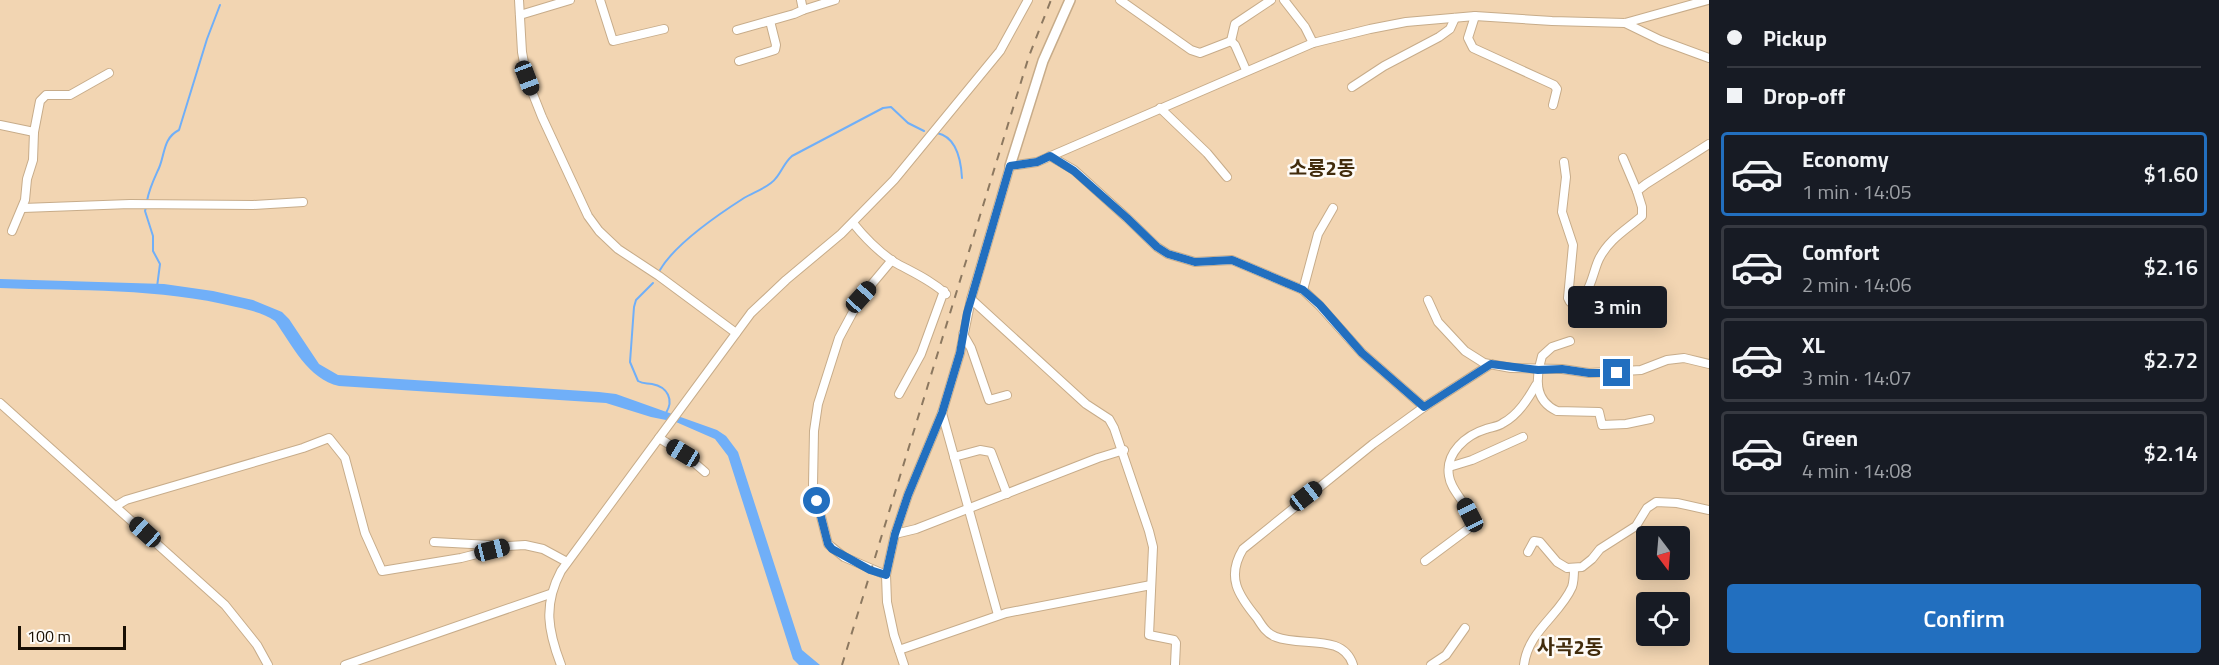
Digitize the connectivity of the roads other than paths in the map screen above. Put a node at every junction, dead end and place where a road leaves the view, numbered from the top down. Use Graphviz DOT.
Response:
graph roads {
  1 [pos="519,0"];
  2 [pos="570,0"];
  3 [pos="600,0"];
  4 [pos="801,0"];
  5 [pos="835,0"];
  6 [pos="1028,0"];
  7 [pos="1070,0"];
  8 [pos="1120,0"];
  9 [pos="1271,0"];
  10 [pos="1284,0"];
  11 [pos="1708,0"];
  12 [pos="803,10"];
  13 [pos="520,15"];
  14 [pos="1475,16"];
  15 [pos="1455,18"];
  16 [pos="770,21"];
  17 [pos="1625,23"];
  18 [pos="664,29"];
  19 [pos="737,30"];
  20 [pos="1231,41"];
  21 [pos="1313,43"];
  22 [pos="1709,58"];
  23 [pos="739,61"];
  24 [pos="1246,70"];
  25 [pos="109,73"];
  26 [pos="1352,87"];
  27 [pos="1553,105"];
  28 [pos="1160,108"];
  29 [pos="0,125"];
  30 [pos="34,132"];
  31 [pos="1709,144"];
  32 [pos="1050,156"];
  33 [pos="1623,158"];
  34 [pos="1564,162"];
  35 [pos="1010,166"];
  36 [pos="1227,177"];
  37 [pos="1637,191"];
  38 [pos="303,202"];
  39 [pos="23,208"];
  40 [pos="1333,208"];
  41 [pos="853,223"];
  42 [pos="12,231"];
  43 [pos="892,260"];
  44 [pos="1303,290"];
  45 [pos="971,298"];
  46 [pos="1428,300"];
  47 [pos="736,333"];
  48 [pos="963,334"];
  49 [pos="1570,341"];
  50 [pos="1491,364"];
  51 [pos="1709,364"];
  52 [pos="1538,370"];
  53 [pos="1536,385"];
  54 [pos="899,394"];
  55 [pos="1007,395"];
  56 [pos="0,404"];
  57 [pos="1424,407"];
  58 [pos="942,413"];
  59 [pos="1650,418"];
  60 [pos="1523,437"];
  61 [pos="659,438"];
  62 [pos="1124,450"];
  63 [pos="954,457"];
  64 [pos="1449,467"];
  65 [pos="705,471"];
  66 [pos="1006,494"];
  67 [pos="116,506"];
  68 [pos="969,508"];
  69 [pos="1709,510"];
  70 [pos="895,534"];
  71 [pos="434,542"];
  72 [pos="508,546"];
  73 [pos="1528,552"];
  74 [pos="1425,561"];
  75 [pos="567,562"];
  76 [pos="1574,568"];
  77 [pos="886,575"];
  78 [pos="1151,585"];
  79 [pos="550,594"];
  80 [pos="998,615"];
  81 [pos="1465,628"];
  82 [pos="899,650"];
  83 [pos="1437,664"];
  84 [pos="268,665"];
  85 [pos="345,665"];
  86 [pos="561,665"];
  87 [pos="904,665"];
  88 [pos="1175,665"];
  89 [pos="1353,665"];
  90 [pos="1524,665"];
  1 -- 13 [label="street"];
  2 -- 13 [label="street"];
  3 -- 18 [label="street"];
  4 -- 12 [label="street"];
  5 -- 12 [label="street"];
  6 -- 41 [label="street"];
  7 -- 35 [label="main road"];
  8 -- 20 [label="street"];
  9 -- 20 [label="street"];
  10 -- 21 [label="street"];
  11 -- 17 [label="street"];
  12 -- 16 [label="street"];
  13 -- 47 [label="street"];
  14 -- 15 [label="street"];
  14 -- 17 [label="street"];
  14 -- 27 [label="street"];
  15 -- 21 [label="street"];
  15 -- 26 [label="street"];
  16 -- 19 [label="street"];
  16 -- 23 [label="street"];
  17 -- 22 [label="street"];
  20 -- 24 [label="street"];
  21 -- 24 [label="street"];
  24 -- 28 [label="street"];
  25 -- 30 [label="street"];
  28 -- 32 [label="street"];
  28 -- 36 [label="street"];
  29 -- 30 [label="street"];
  30 -- 39 [label="street"];
  31 -- 37 [label="street"];
  32 -- 35 [label="street"];
  32 -- 44 [label="street"];
  33 -- 37 [label="street"];
  34 -- 37 [label="street"];
  35 -- 45 [label="street"];
  38 -- 39 [label="street"];
  39 -- 42 [label="street"];
  40 -- 44 [label="street"];
  41 -- 43 [label="street"];
  41 -- 47 [label="street"];
  43 -- 54 [label="street"];
  43 -- 77 [label="street"];
  44 -- 57 [label="street"];
  45 -- 48 [label="street"];
  45 -- 62 [label="street"];
  46 -- 50 [label="street"];
  47 -- 61 [label="street"];
  48 -- 55 [label="street"];
  48 -- 58 [label="street"];
  49 -- 52 [label="street"];
  50 -- 52 [label="street"];
  50 -- 57 [label="street"];
  51 -- 52 [label="street"];
  52 -- 53 [label="street"];
  53 -- 59 [label="street"];
  53 -- 64 [label="street"];
  56 -- 67 [label="street"];
  57 -- 89 [label="street"];
  58 -- 63 [label="street"];
  58 -- 70 [label="street"];
  60 -- 64 [label="street"];
  61 -- 65 [label="street"];
  61 -- 75 [label="street"];
  62 -- 66 [label="street"];
  62 -- 78 [label="street"];
  63 -- 66 [label="street"];
  63 -- 68 [label="street"];
  64 -- 74 [label="street"];
  66 -- 68 [label="street"];
  67 -- 72 [label="street"];
  67 -- 84 [label="street"];
  68 -- 70 [label="street"];
  68 -- 80 [label="street"];
  69 -- 76 [label="street"];
  70 -- 77 [label="street"];
  71 -- 72 [label="street"];
  72 -- 75 [label="street"];
  73 -- 76 [label="street"];
  75 -- 79 [label="street"];
  76 -- 90 [label="street"];
  77 -- 82 [label="street"];
  78 -- 80 [label="street"];
  78 -- 88 [label="street"];
  79 -- 85 [label="street"];
  79 -- 86 [label="street"];
  80 -- 82 [label="street"];
  81 -- 83 [label="street"];
  82 -- 87 [label="street"];
}
